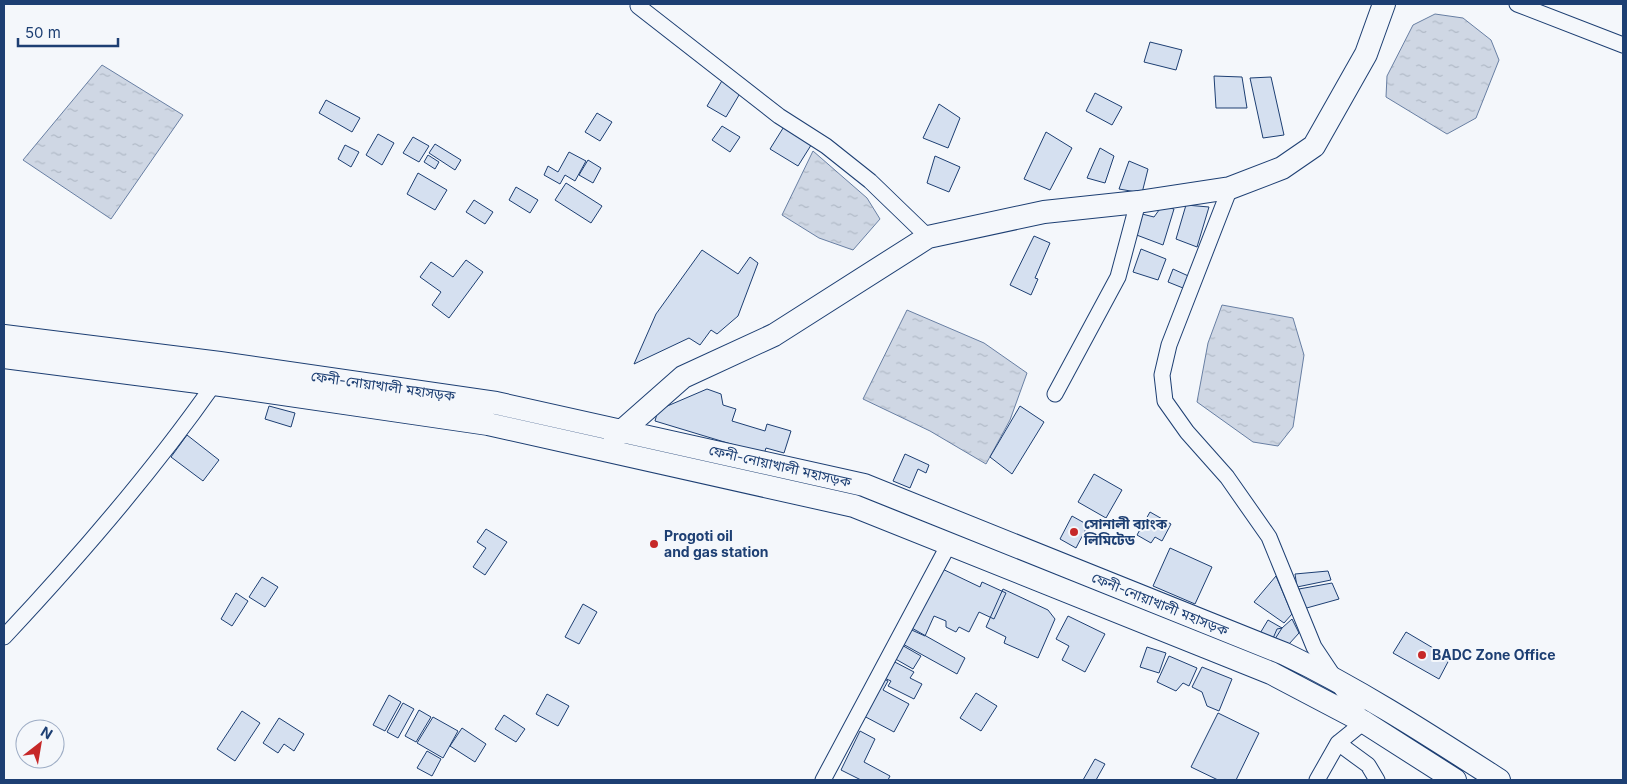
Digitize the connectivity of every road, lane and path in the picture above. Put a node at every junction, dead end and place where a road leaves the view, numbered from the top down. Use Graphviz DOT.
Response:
graph roads {
  1 [pos="1384,4"];
  2 [pos="1517,4"];
  3 [pos="638,6"];
  4 [pos="1623,45"];
  5 [pos="1230,188"];
  6 [pos="1138,202"];
  7 [pos="928,237"];
  8 [pos="4,336"];
  9 [pos="4,357"];
  10 [pos="214,384"];
  11 [pos="1055,394"];
  12 [pos="625,430"];
  13 [pos="598,448"];
  14 [pos="949,544"];
  15 [pos="4,637"];
  16 [pos="1336,679"];
  17 [pos="1364,722"];
  18 [pos="1338,743"];
  19 [pos="823,780"];
  20 [pos="1317,780"];
  21 [pos="1377,780"];
  22 [pos="1455,780"];
  23 [pos="1499,780"];
  1 -- 5 [label="highway"];
  2 -- 4 [label="street"];
  3 -- 7 [label="street"];
  5 -- 6 [label="highway"];
  5 -- 16 [label="street"];
  6 -- 7 [label="highway"];
  6 -- 11 [label="street"];
  7 -- 12 [label="highway"];
  8 -- 12 [label="highway, ফেনী-নোয়াখালী মহাসড়ক"];
  9 -- 10 [label="highway, ফেনী-নোয়াখালী মহাসড়ক"];
  10 -- 13 [label="highway, ফেনী-নোয়াখালী মহাসড়ক"];
  10 -- 15 [label="street"];
  12 -- 13 [label="highway"];
  12 -- 16 [label="highway, ফেনী-নোয়াখালী মহাসড়ক"];
  13 -- 14 [label="highway, ফেনী-নোয়াখালী মহাসড়ক"];
  14 -- 17 [label="highway, ফেনী-নোয়াখালী মহাসড়ক"];
  14 -- 19 [label="street"];
  16 -- 17 [label="street"];
  16 -- 23 [label="highway, ফেনী-নোয়াখালী মহাসড়ক"];
  17 -- 18 [label="street"];
  17 -- 22 [label="highway, ফেনী-নোয়াখালী মহাসড়ক"];
  18 -- 20 [label="street"];
  18 -- 21 [label="street"];
}
